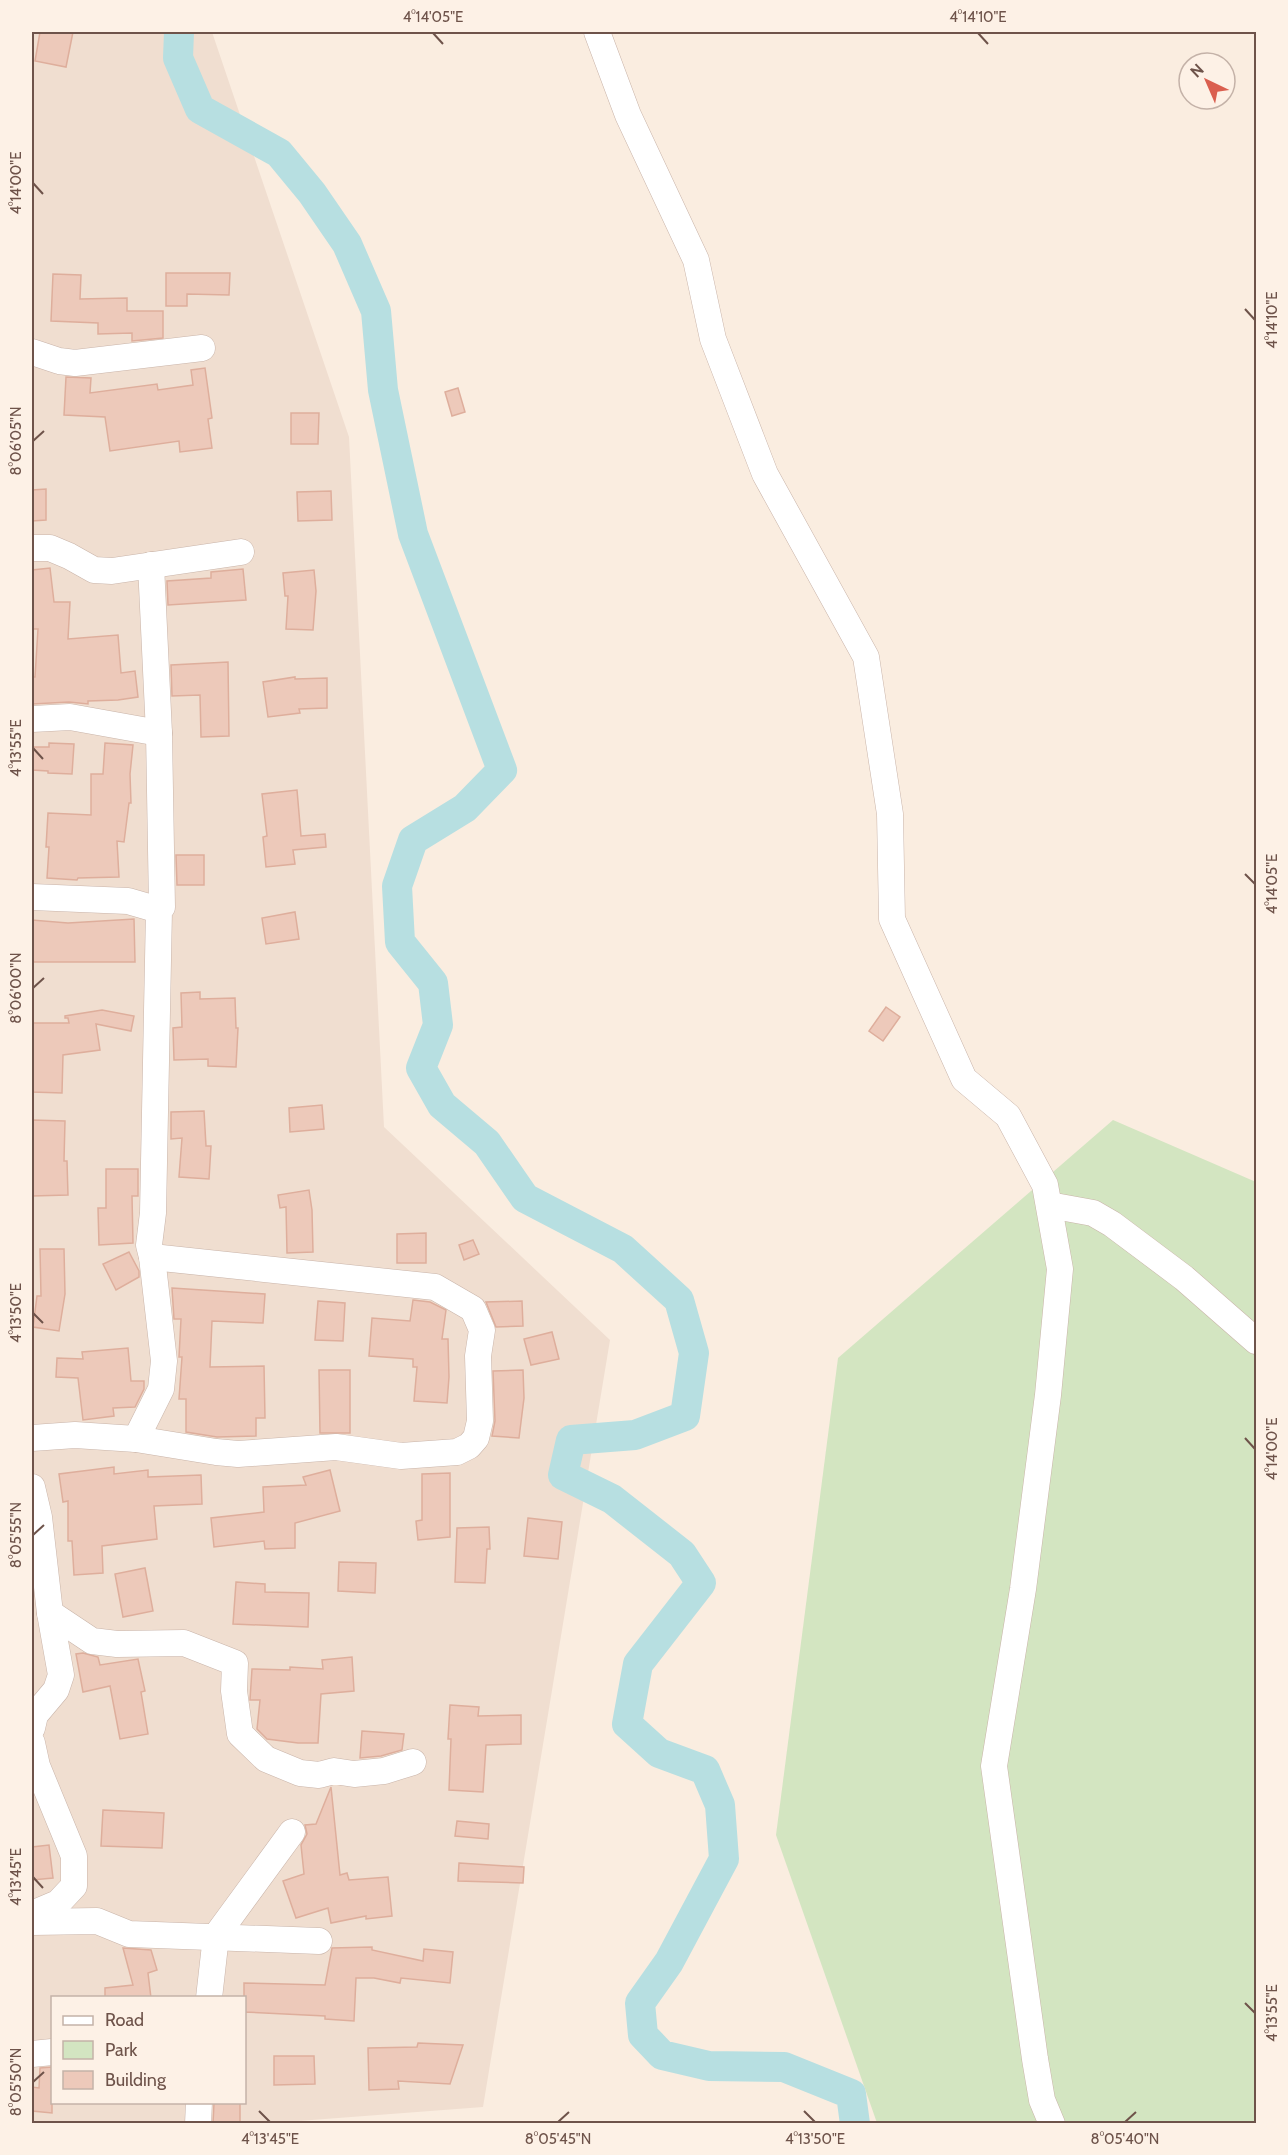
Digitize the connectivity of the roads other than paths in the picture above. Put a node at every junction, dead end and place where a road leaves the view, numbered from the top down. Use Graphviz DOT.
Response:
graph roads {
  1 [pos="597,32"];
  2 [pos="202,348"];
  3 [pos="32,352"];
  4 [pos="32,548"];
  5 [pos="241,552"];
  6 [pos="151,565"];
  7 [pos="32,719"];
  8 [pos="159,733"];
  9 [pos="32,897"];
  10 [pos="159,910"];
  11 [pos="1049,1205"];
  12 [pos="153,1257"];
  13 [pos="1257,1341"];
  14 [pos="32,1438"];
  15 [pos="136,1438"];
  16 [pos="32,1486"];
  17 [pos="50,1612"];
  18 [pos="32,1728"];
  19 [pos="32,1743"];
  20 [pos="413,1762"];
  21 [pos="292,1832"];
  22 [pos="74,1886"];
  23 [pos="32,1914"];
  24 [pos="97,1921"];
  25 [pos="32,1922"];
  26 [pos="216,1936"];
  27 [pos="319,1941"];
  28 [pos="209,1996"];
  29 [pos="51,2052"];
  30 [pos="32,2054"];
  31 [pos="199,2104"];
  32 [pos="198,2124"];
  33 [pos="1052,2124"];
  1 -- 11 [label="street"];
  2 -- 3 [label="street"];
  4 -- 6 [label="street"];
  5 -- 6 [label="street"];
  6 -- 8 [label="street"];
  7 -- 8 [label="street"];
  8 -- 10 [label="street"];
  9 -- 10 [label="street"];
  10 -- 12 [label="street"];
  11 -- 13 [label="street"];
  11 -- 33 [label="street"];
  12 -- 15 [label="street"];
  12 -- 15 [label="street"];
  14 -- 15 [label="street"];
  16 -- 17 [label="street"];
  17 -- 18 [label="street"];
  17 -- 20 [label="street"];
  19 -- 22 [label="street"];
  21 -- 26 [label="street"];
  22 -- 23 [label="street"];
  22 -- 24 [label="street"];
  24 -- 25 [label="street"];
  24 -- 26 [label="street"];
  26 -- 27 [label="street"];
  26 -- 28 [label="street"];
  29 -- 30 [label="street"];
  31 -- 32 [label="street"];
}
